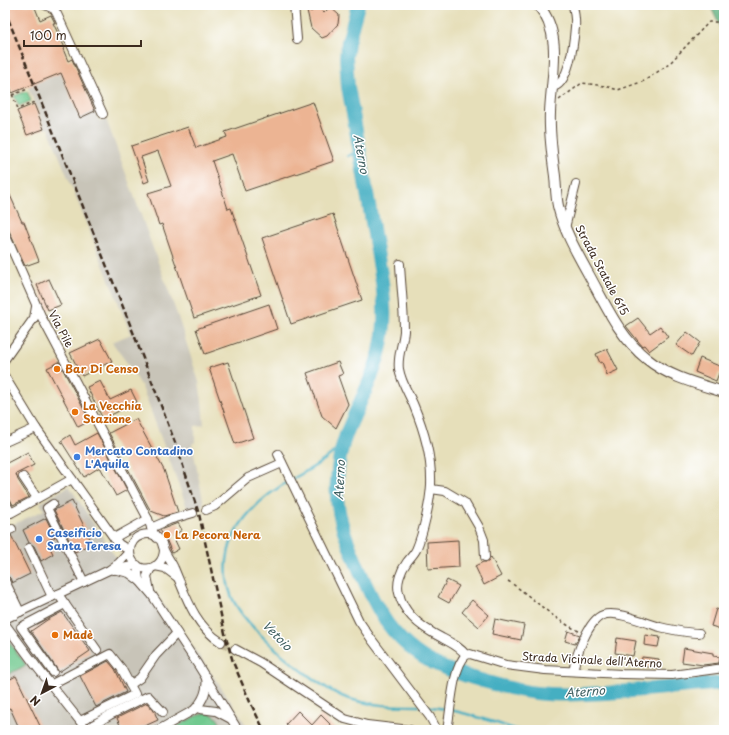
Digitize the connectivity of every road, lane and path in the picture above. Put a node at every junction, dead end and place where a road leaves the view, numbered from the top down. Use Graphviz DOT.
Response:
graph roads {
  1 [pos="44,5"];
  2 [pos="294,5"];
  3 [pos="538,5"];
  4 [pos="573,5"];
  5 [pos="724,22"];
  6 [pos="298,38"];
  7 [pos="5,80"];
  8 [pos="551,87"];
  9 [pos="28,88"];
  10 [pos="12,95"];
  11 [pos="34,102"];
  12 [pos="550,106"];
  13 [pos="103,114"];
  14 [pos="576,184"];
  15 [pos="565,228"];
  16 [pos="5,234"];
  17 [pos="400,264"];
  18 [pos="36,306"];
  19 [pos="27,328"];
  20 [pos="49,330"];
  21 [pos="5,359"];
  22 [pos="5,377"];
  23 [pos="724,392"];
  24 [pos="36,428"];
  25 [pos="5,442"];
  26 [pos="278,454"];
  27 [pos="282,463"];
  28 [pos="23,477"];
  29 [pos="72,479"];
  30 [pos="431,489"];
  31 [pos="37,498"];
  32 [pos="5,502"];
  33 [pos="53,504"];
  34 [pos="206,510"];
  35 [pos="193,513"];
  36 [pos="148,519"];
  37 [pos="151,528"];
  38 [pos="157,538"];
  39 [pos="116,541"];
  40 [pos="29,548"];
  41 [pos="164,550"];
  42 [pos="130,551"];
  43 [pos="485,557"];
  44 [pos="137,566"];
  45 [pos="153,567"];
  46 [pos="112,570"];
  47 [pos="178,579"];
  48 [pos="5,581"];
  49 [pos="140,581"];
  50 [pos="508,581"];
  51 [pos="84,582"];
  52 [pos="5,595"];
  53 [pos="152,595"];
  54 [pos="55,596"];
  55 [pos="65,604"];
  56 [pos="21,612"];
  57 [pos="5,619"];
  58 [pos="33,620"];
  59 [pos="5,624"];
  60 [pos="699,632"];
  61 [pos="177,633"];
  62 [pos="586,634"];
  63 [pos="221,642"];
  64 [pos="235,649"];
  65 [pos="97,650"];
  66 [pos="466,655"];
  67 [pos="724,668"];
  68 [pos="574,671"];
  69 [pos="53,672"];
  70 [pos="205,676"];
  71 [pos="50,685"];
  72 [pos="130,685"];
  73 [pos="218,696"];
  74 [pos="198,707"];
  75 [pos="163,712"];
  76 [pos="80,721"];
  77 [pos="233,721"];
  78 [pos="86,729"];
  79 [pos="158,730"];
  80 [pos="238,730"];
  81 [pos="410,730"];
  82 [pos="437,730"];
  83 [pos="447,730"];
  1 -- 13 [label="street"];
  2 -- 6 [label="street"];
  3 -- 8 [label="main road, Strada Statale 615"];
  4 -- 8 [label="street"];
  5 -- 12 [label="path"];
  7 -- 10 [label="path"];
  8 -- 12 [label="main road, Strada Statale 615"];
  9 -- 10 [label="path"];
  10 -- 11 [label="path"];
  12 -- 15 [label="main road, Strada Statale 615"];
  14 -- 15 [label="street"];
  15 -- 23 [label="main road, Strada Statale 615"];
  16 -- 18 [label="street, Via Pile"];
  17 -- 30 [label="street"];
  18 -- 19 [label="street"];
  18 -- 20 [label="street, Via Pile"];
  19 -- 20 [label="street"];
  19 -- 21 [label="street"];
  20 -- 36 [label="street, Via Pile"];
  22 -- 24 [label="street"];
  24 -- 25 [label="street"];
  24 -- 29 [label="street"];
  26 -- 27 [label="street"];
  27 -- 34 [label="street"];
  27 -- 82 [label="street"];
  28 -- 31 [label="street"];
  29 -- 31 [label="street"];
  29 -- 39 [label="street"];
  30 -- 43 [label="street"];
  30 -- 66 [label="street"];
  31 -- 32 [label="street"];
  33 -- 51 [label="street"];
  35 -- 37 [label="street"];
  36 -- 37 [label="street, Via Pile"];
  36 -- 39 [label="street"];
  37 -- 38 [label="street, Via Pile"];
  38 -- 41 [label="street"];
  38 -- 42 [label="street"];
  39 -- 42 [label="street"];
  39 -- 46 [label="street"];
  40 -- 54 [label="street"];
  41 -- 45 [label="street"];
  41 -- 47 [label="street"];
  42 -- 44 [label="street"];
  42 -- 46 [label="street"];
  44 -- 45 [label="street"];
  44 -- 46 [label="street"];
  44 -- 49 [label="street"];
  45 -- 47 [label="street"];
  45 -- 53 [label="street"];
  46 -- 49 [label="street"];
  46 -- 51 [label="street"];
  47 -- 63 [label="street"];
  48 -- 56 [label="street"];
  49 -- 53 [label="street"];
  50 -- 62 [label="path"];
  51 -- 54 [label="street"];
  52 -- 56 [label="street"];
  53 -- 61 [label="street"];
  54 -- 55 [label="street"];
  54 -- 56 [label="street"];
  55 -- 58 [label="street"];
  55 -- 65 [label="street"];
  56 -- 57 [label="street"];
  56 -- 58 [label="street"];
  58 -- 69 [label="street"];
  59 -- 71 [label="street"];
  60 -- 62 [label="street"];
  61 -- 70 [label="street"];
  61 -- 72 [label="street"];
  62 -- 68 [label="street"];
  64 -- 81 [label="street"];
  66 -- 68 [label="street, Strada Vicinale dell'Aterno"];
  66 -- 83 [label="street"];
  67 -- 68 [label="street, Strada Vicinale dell'Aterno"];
  70 -- 73 [label="street"];
  70 -- 74 [label="street"];
  71 -- 72 [label="street"];
  71 -- 76 [label="street"];
  72 -- 76 [label="street"];
  73 -- 74 [label="street"];
  73 -- 77 [label="street"];
  74 -- 77 [label="street"];
  74 -- 79 [label="street"];
  75 -- 78 [label="street"];
  76 -- 78 [label="street"];
  77 -- 80 [label="street"];
}
